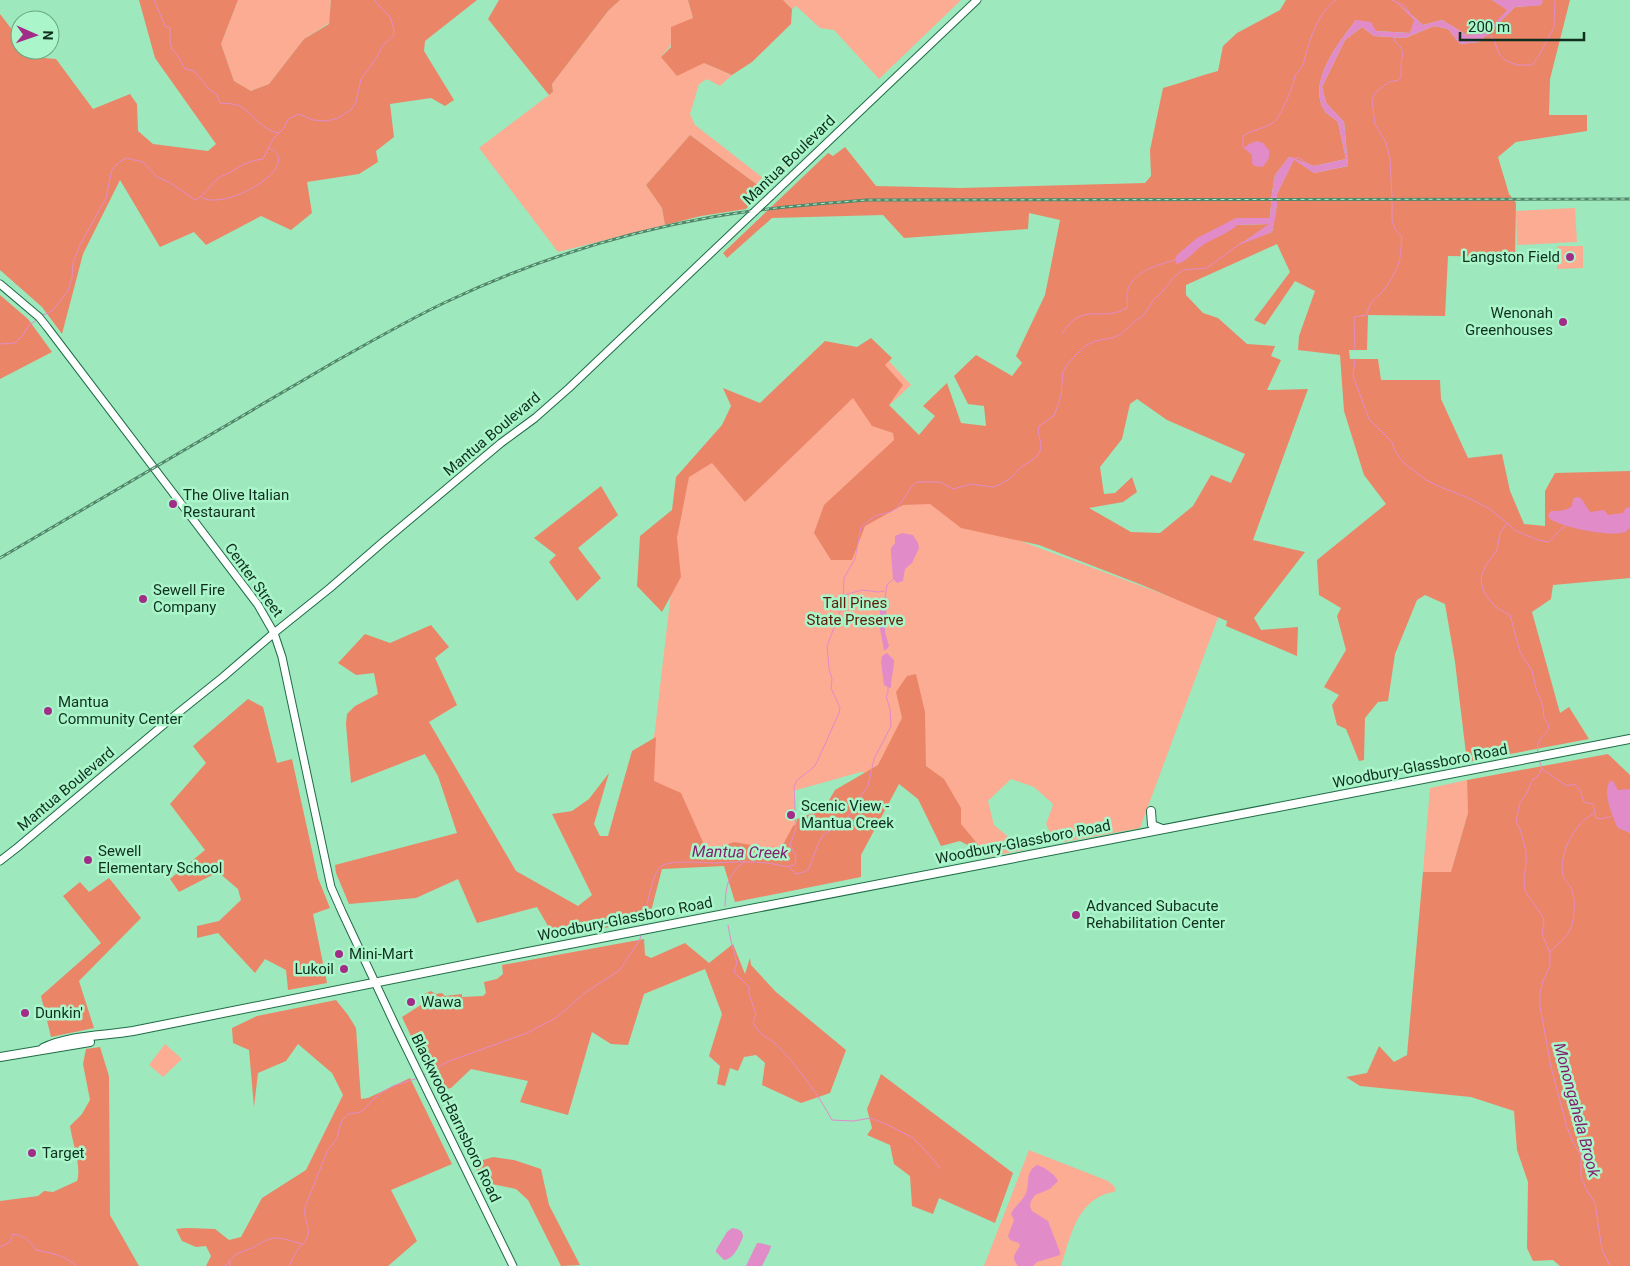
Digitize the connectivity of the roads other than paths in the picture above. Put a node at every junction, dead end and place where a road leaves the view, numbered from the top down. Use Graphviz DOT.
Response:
graph roads {
  1 [pos="977,0"];
  2 [pos="0,284"];
  3 [pos="274,632"];
  4 [pos="1630,739"];
  5 [pos="1151,811"];
  6 [pos="1162,829"];
  7 [pos="0,861"];
  8 [pos="375,982"];
  9 [pos="0,1057"];
  10 [pos="513,1266"];
  1 -- 3 [label="main road, Mantua Boulevard, bridge"];
  2 -- 3 [label="main road, Center Street"];
  3 -- 7 [label="main road, Mantua Boulevard"];
  3 -- 8 [label="main road, Center Street"];
  4 -- 6 [label="main road, Woodbury-Glassboro Road"];
  5 -- 6 [label="main road"];
  6 -- 8 [label="main road, Woodbury-Glassboro Road"];
  8 -- 9 [label="main road"];
  8 -- 10 [label="main road, Blackwood-Barnsboro Road"];
}
